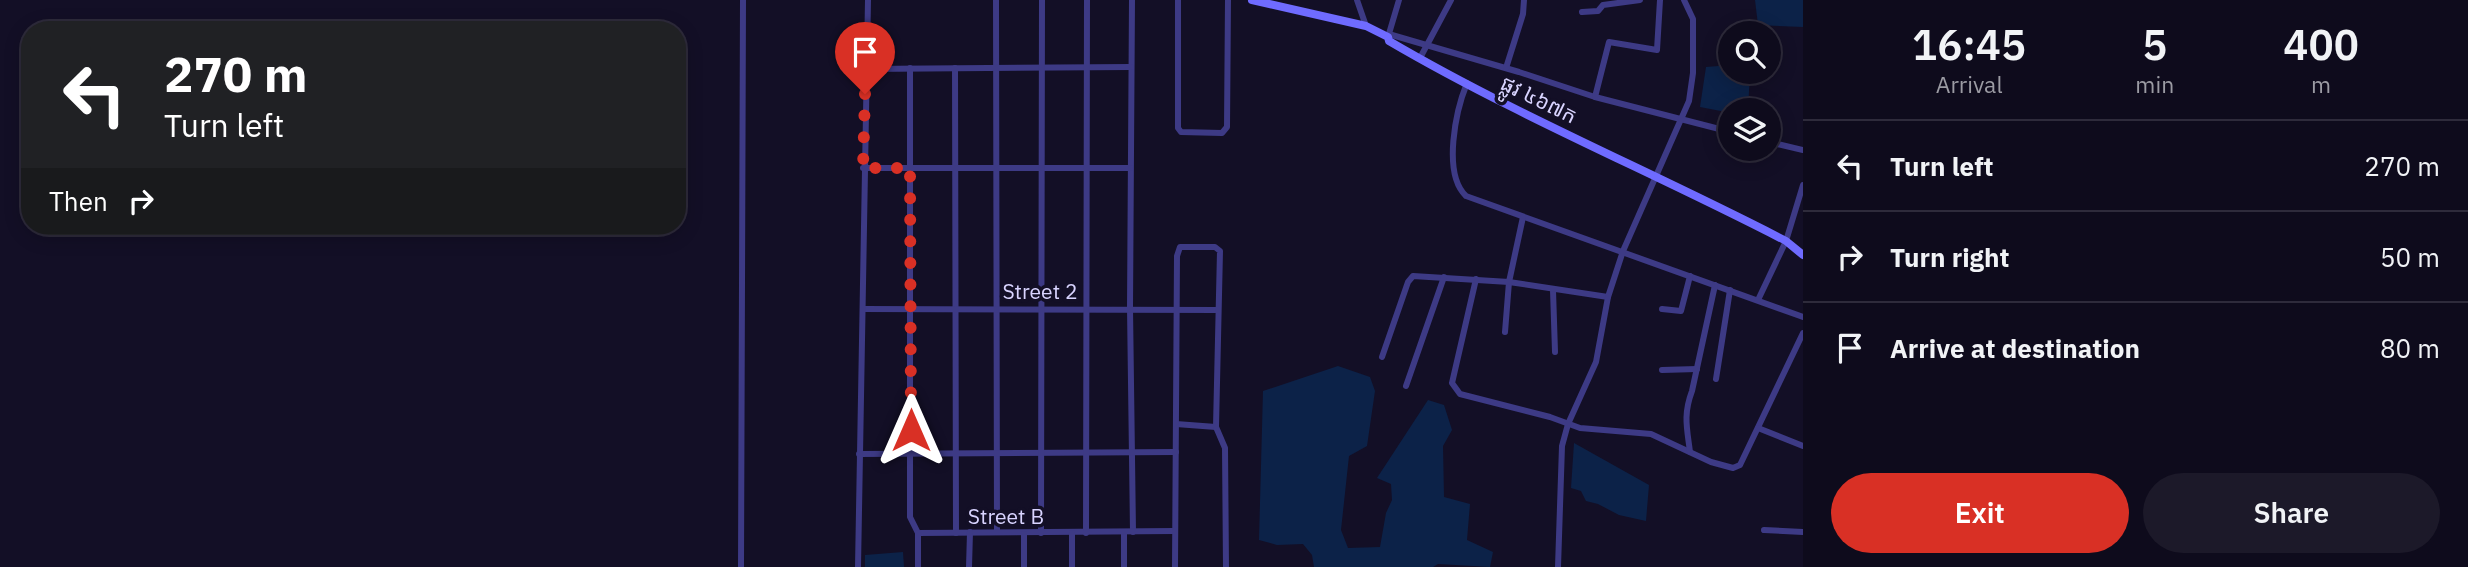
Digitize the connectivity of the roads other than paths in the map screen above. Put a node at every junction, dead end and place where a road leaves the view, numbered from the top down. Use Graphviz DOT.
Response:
graph roads {
  1 [pos="743,0"];
  2 [pos="868,0"];
  3 [pos="996,0"];
  4 [pos="1042,0"];
  5 [pos="1087,0"];
  6 [pos="1132,0"];
  7 [pos="1178,0"];
  8 [pos="1228,0"];
  9 [pos="1252,0"];
  10 [pos="1357,0"];
  11 [pos="1399,0"];
  12 [pos="1451,0"];
  13 [pos="1524,0"];
  14 [pos="1640,0"];
  15 [pos="1660,0"];
  16 [pos="1684,0"];
  17 [pos="1581,12"];
  18 [pos="1366,26"];
  19 [pos="1388,37"];
  20 [pos="1428,44"];
  21 [pos="1420,58"];
  22 [pos="1087,67"];
  23 [pos="1131,67"];
  24 [pos="910,68"];
  25 [pos="955,68"];
  26 [pos="997,68"];
  27 [pos="1042,68"];
  28 [pos="1506,68"];
  29 [pos="866,69"];
  30 [pos="1467,83"];
  31 [pos="1595,97"];
  32 [pos="1681,119"];
  33 [pos="1718,129"];
  34 [pos="1781,145"];
  35 [pos="1803,150"];
  36 [pos="1130,167"];
  37 [pos="863,168"];
  38 [pos="910,168"];
  39 [pos="955,168"];
  40 [pos="997,168"];
  41 [pos="1042,168"];
  42 [pos="1087,168"];
  43 [pos="1656,177"];
  44 [pos="1803,186"];
  45 [pos="1522,217"];
  46 [pos="1786,241"];
  47 [pos="1623,251"];
  48 [pos="1803,255"];
  49 [pos="1690,276"];
  50 [pos="1444,277"];
  51 [pos="1476,279"];
  52 [pos="1509,282"];
  53 [pos="1715,285"];
  54 [pos="1553,290"];
  55 [pos="1730,290"];
  56 [pos="1608,297"];
  57 [pos="1758,300"];
  58 [pos="1087,308"];
  59 [pos="1130,308"];
  60 [pos="863,309"];
  61 [pos="910,309"];
  62 [pos="955,309"];
  63 [pos="997,309"];
  64 [pos="1042,309"];
  65 [pos="1176,309"];
  66 [pos="1662,309"];
  67 [pos="1218,310"];
  68 [pos="1803,317"];
  69 [pos="1505,332"];
  70 [pos="1803,333"];
  71 [pos="1555,352"];
  72 [pos="1382,356"];
  73 [pos="1697,369"];
  74 [pos="1662,370"];
  75 [pos="1716,379"];
  76 [pos="1406,386"];
  77 [pos="1175,424"];
  78 [pos="1568,424"];
  79 [pos="1216,427"];
  80 [pos="1758,428"];
  81 [pos="1803,446"];
  82 [pos="1176,452"];
  83 [pos="1690,452"];
  84 [pos="1041,453"];
  85 [pos="1086,453"];
  86 [pos="1132,453"];
  87 [pos="859,454"];
  88 [pos="911,454"];
  89 [pos="956,454"];
  90 [pos="997,454"];
  91 [pos="1764,530"];
  92 [pos="1174,531"];
  93 [pos="970,532"];
  94 [pos="997,532"];
  95 [pos="1124,532"];
  96 [pos="1133,532"];
  97 [pos="1803,532"];
  98 [pos="918,533"];
  99 [pos="956,533"];
  100 [pos="1041,533"];
  101 [pos="1072,533"];
  102 [pos="1086,533"];
  103 [pos="1024,534"];
  104 [pos="741,567"];
  105 [pos="858,567"];
  106 [pos="918,567"];
  107 [pos="969,567"];
  108 [pos="1024,567"];
  109 [pos="1072,567"];
  110 [pos="1124,567"];
  111 [pos="1175,567"];
  112 [pos="1226,567"];
  113 [pos="1558,567"];
  1 -- 104 [label="street"];
  2 -- 29 [label="street"];
  3 -- 26 [label="street"];
  4 -- 27 [label="street"];
  5 -- 22 [label="street"];
  6 -- 23 [label="street"];
  7 -- 8 [label="street"];
  9 -- 18 [label="street, ផ្លូវ ៤៦៧ក"];
  10 -- 18 [label="street"];
  11 -- 19 [label="street"];
  12 -- 20 [label="street"];
  13 -- 28 [label="street"];
  14 -- 17 [label="street"];
  15 -- 31 [label="street"];
  16 -- 32 [label="street"];
  18 -- 19 [label="street, ផ្លូវ ៤៦៧ក"];
  19 -- 20 [label="street"];
  19 -- 21 [label="street, ផ្លូវ ៤៦៧ក"];
  20 -- 21 [label="street"];
  20 -- 28 [label="street"];
  21 -- 30 [label="street, ផ្លូវ ៤៦៧ក"];
  22 -- 23 [label="street"];
  22 -- 27 [label="street"];
  22 -- 42 [label="street"];
  23 -- 36 [label="street"];
  24 -- 25 [label="street"];
  24 -- 29 [label="street"];
  24 -- 38 [label="street"];
  25 -- 26 [label="street"];
  25 -- 39 [label="street"];
  26 -- 27 [label="street"];
  26 -- 40 [label="street"];
  27 -- 41 [label="street"];
  28 -- 31 [label="street"];
  29 -- 37 [label="street"];
  30 -- 43 [label="street, ផ្លូវ ៤៦៧ក"];
  30 -- 45 [label="street"];
  31 -- 32 [label="street"];
  32 -- 33 [label="street"];
  32 -- 43 [label="street"];
  34 -- 35 [label="street"];
  36 -- 42 [label="street"];
  36 -- 59 [label="street"];
  37 -- 38 [label="street"];
  37 -- 60 [label="street"];
  38 -- 39 [label="street"];
  38 -- 61 [label="street"];
  39 -- 40 [label="street"];
  39 -- 62 [label="street"];
  40 -- 41 [label="street"];
  40 -- 63 [label="street"];
  41 -- 42 [label="street"];
  41 -- 64 [label="street"];
  42 -- 58 [label="street"];
  43 -- 46 [label="street, ផ្លូវ ៤៦៧ក"];
  43 -- 47 [label="street"];
  44 -- 46 [label="street"];
  45 -- 47 [label="street"];
  45 -- 52 [label="street"];
  46 -- 48 [label="street, ផ្លូវ ៤៦៧ក"];
  46 -- 57 [label="street"];
  47 -- 49 [label="street"];
  47 -- 56 [label="street"];
  49 -- 53 [label="street"];
  49 -- 66 [label="street"];
  50 -- 51 [label="street"];
  50 -- 72 [label="street"];
  50 -- 76 [label="street"];
  51 -- 52 [label="street"];
  51 -- 78 [label="street"];
  52 -- 54 [label="street"];
  52 -- 69 [label="street"];
  53 -- 55 [label="street"];
  53 -- 73 [label="street"];
  54 -- 56 [label="street"];
  54 -- 71 [label="street"];
  55 -- 57 [label="street"];
  55 -- 75 [label="street"];
  56 -- 78 [label="street"];
  57 -- 68 [label="street"];
  58 -- 59 [label="street, Street 2"];
  58 -- 64 [label="street, Street 2"];
  58 -- 85 [label="street"];
  59 -- 65 [label="street, Street 2"];
  59 -- 86 [label="street"];
  60 -- 61 [label="street, Street 2"];
  60 -- 87 [label="street"];
  61 -- 62 [label="street, Street 2"];
  61 -- 88 [label="street"];
  62 -- 63 [label="street, Street 2"];
  62 -- 89 [label="street"];
  63 -- 64 [label="street, Street 2"];
  63 -- 90 [label="street"];
  64 -- 84 [label="street"];
  65 -- 67 [label="street, Street 2"];
  65 -- 67 [label="street"];
  65 -- 77 [label="street"];
  67 -- 79 [label="street"];
  70 -- 80 [label="street"];
  73 -- 74 [label="street"];
  73 -- 83 [label="street"];
  77 -- 79 [label="street"];
  77 -- 82 [label="street"];
  78 -- 83 [label="street"];
  78 -- 113 [label="street"];
  79 -- 112 [label="street"];
  80 -- 81 [label="street"];
  80 -- 83 [label="street"];
  82 -- 86 [label="street"];
  82 -- 92 [label="street"];
  84 -- 85 [label="street"];
  84 -- 90 [label="street"];
  84 -- 100 [label="street"];
  85 -- 86 [label="street"];
  85 -- 102 [label="street"];
  86 -- 96 [label="street"];
  87 -- 88 [label="street"];
  87 -- 105 [label="street"];
  88 -- 89 [label="street"];
  88 -- 98 [label="street"];
  89 -- 90 [label="street"];
  89 -- 99 [label="street"];
  90 -- 94 [label="street"];
  91 -- 97 [label="street"];
  92 -- 96 [label="street, Street B"];
  92 -- 111 [label="street"];
  93 -- 94 [label="street, Street B"];
  93 -- 99 [label="street, Street B"];
  93 -- 107 [label="street"];
  94 -- 103 [label="street, Street B"];
  95 -- 96 [label="street, Street B"];
  95 -- 102 [label="street, Street B"];
  95 -- 110 [label="street"];
  98 -- 99 [label="street, Street B"];
  98 -- 106 [label="street"];
  100 -- 101 [label="street, Street B"];
  100 -- 103 [label="street, Street B"];
  101 -- 102 [label="street, Street B"];
  101 -- 109 [label="street"];
  103 -- 108 [label="street"];
}
